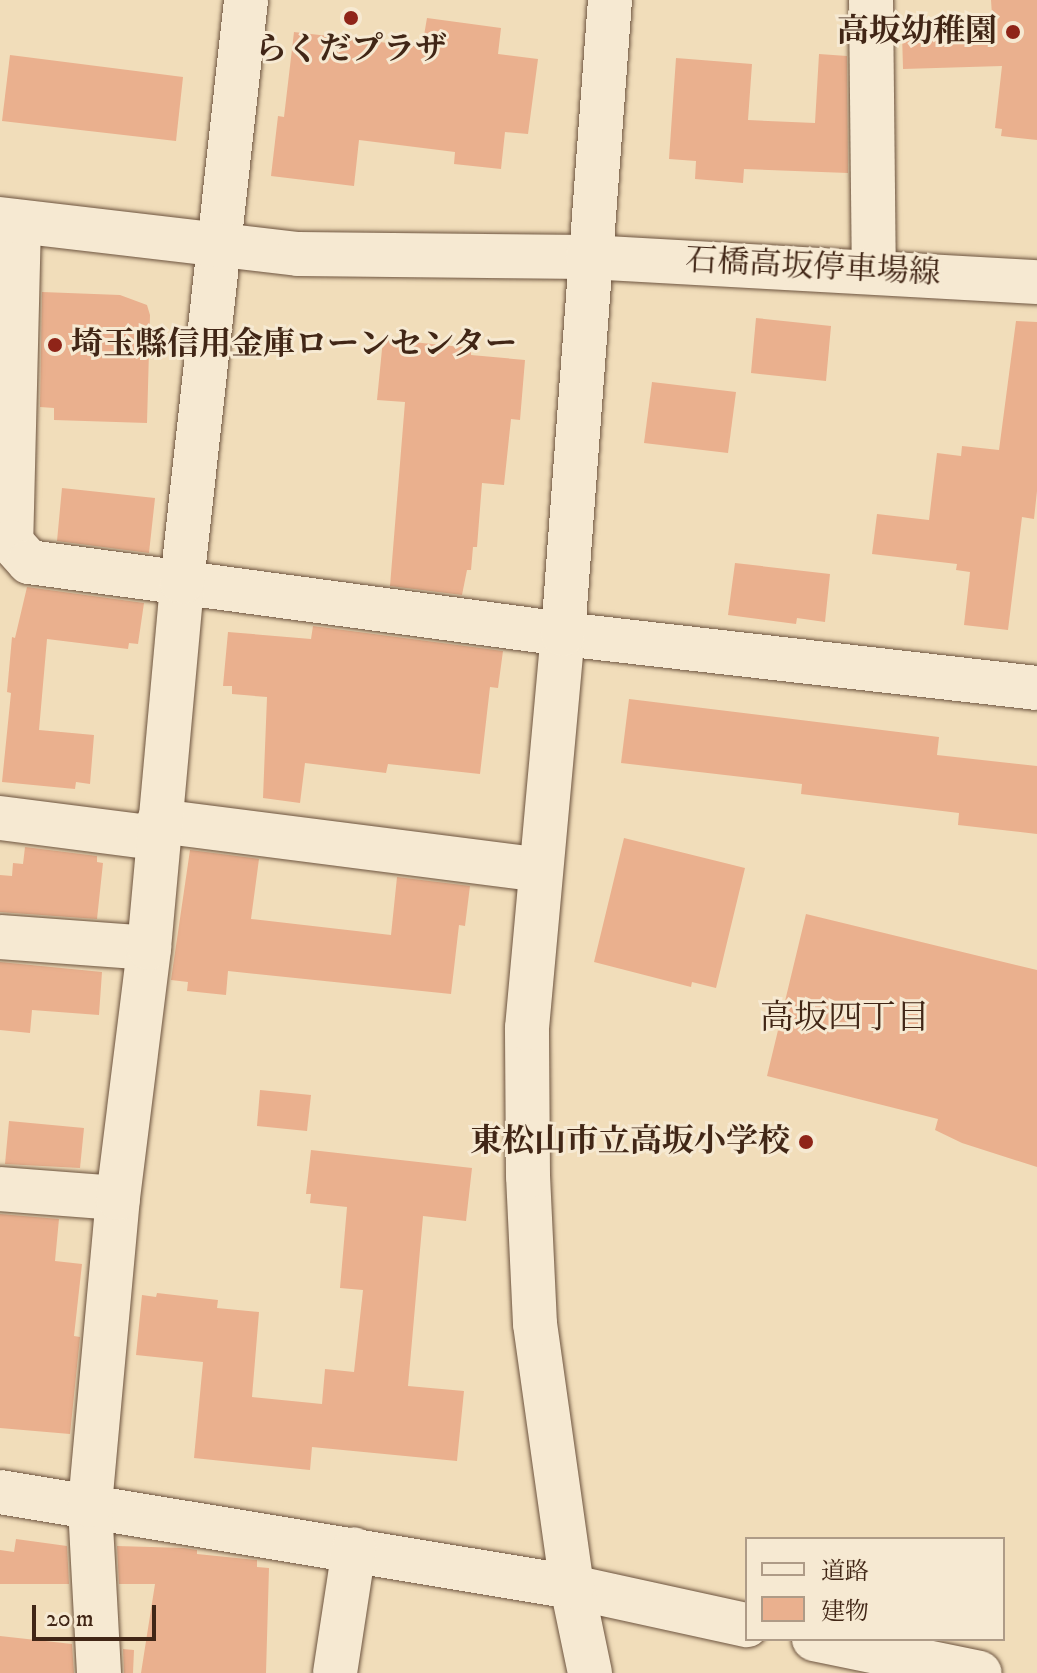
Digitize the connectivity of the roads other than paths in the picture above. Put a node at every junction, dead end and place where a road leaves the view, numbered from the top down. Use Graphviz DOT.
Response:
graph roads {
  1 [pos="246,0"];
  2 [pos="610,0"];
  3 [pos="871,0"];
  4 [pos="10,220"];
  5 [pos="218,246"];
  6 [pos="588,257"];
  7 [pos="874,271"];
  8 [pos="1037,282"];
  9 [pos="182,582"];
  10 [pos="563,634"];
  11 [pos="1037,688"];
  12 [pos="0,818"];
  13 [pos="158,829"];
  14 [pos="541,870"];
  15 [pos="0,937"];
  16 [pos="149,948"];
  17 [pos="0,1189"];
  18 [pos="118,1198"];
  19 [pos="0,1492"];
  20 [pos="90,1505"];
  21 [pos="354,1549"];
  22 [pos="572,1587"];
  23 [pos="745,1625"];
  24 [pos="824,1641"];
  25 [pos="99,1673"];
  26 [pos="335,1673"];
  27 [pos="590,1673"];
  28 [pos="980,1673"];
  1 -- 5 [label="street"];
  2 -- 6 [label="street"];
  3 -- 7 [label="street"];
  4 -- 5 [label="street, 石橋高坂停車場線"];
  4 -- 9 [label="street"];
  5 -- 6 [label="street, 石橋高坂停車場線"];
  5 -- 9 [label="street"];
  6 -- 7 [label="street, 石橋高坂停車場線"];
  6 -- 10 [label="street"];
  7 -- 8 [label="street, 石橋高坂停車場線"];
  9 -- 10 [label="street"];
  9 -- 13 [label="street"];
  10 -- 11 [label="street"];
  10 -- 14 [label="street"];
  12 -- 13 [label="street"];
  13 -- 14 [label="street"];
  13 -- 16 [label="street"];
  14 -- 22 [label="street"];
  15 -- 16 [label="street"];
  16 -- 18 [label="street"];
  17 -- 18 [label="street"];
  18 -- 20 [label="street"];
  19 -- 20 [label="street"];
  20 -- 21 [label="street"];
  20 -- 25 [label="street"];
  21 -- 22 [label="street"];
  21 -- 26 [label="street"];
  22 -- 23 [label="street"];
  22 -- 27 [label="street"];
  24 -- 28 [label="street"];
}
